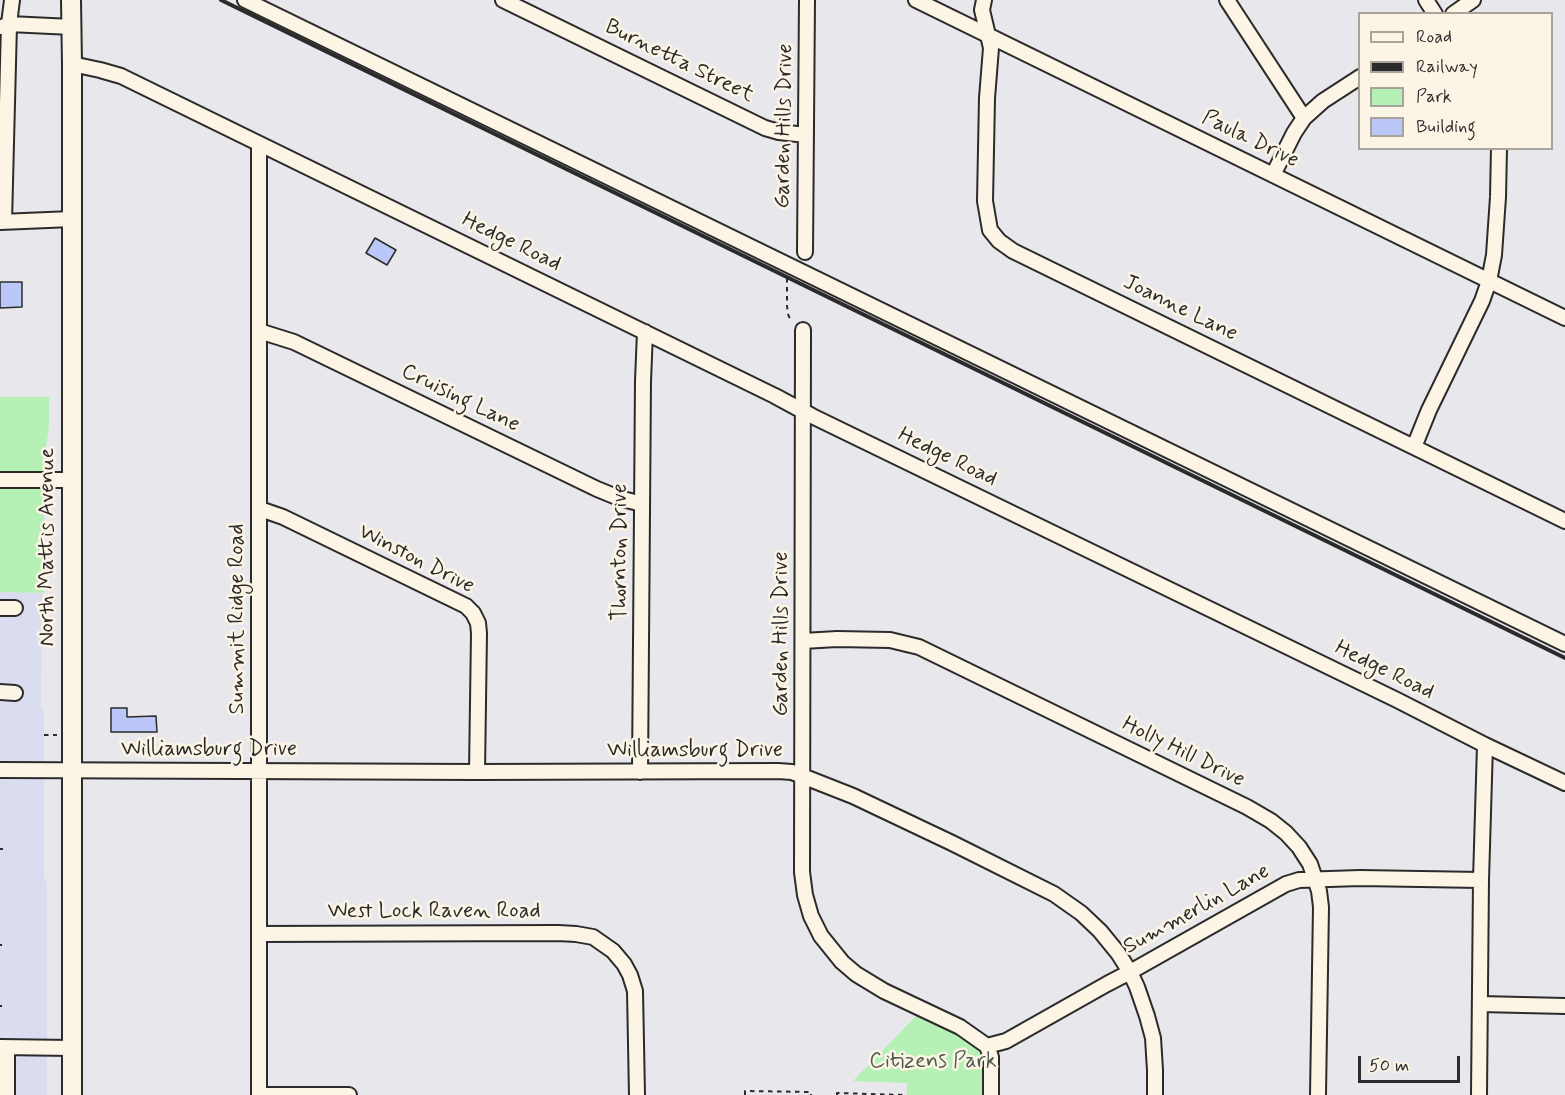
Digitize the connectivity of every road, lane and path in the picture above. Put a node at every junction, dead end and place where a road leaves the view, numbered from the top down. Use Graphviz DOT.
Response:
graph roads {
  1 [pos="12,0"];
  2 [pos="71,0"];
  3 [pos="244,0"];
  4 [pos="503,0"];
  5 [pos="807,0"];
  6 [pos="916,0"];
  7 [pos="984,0"];
  8 [pos="1227,0"];
  9 [pos="1473,0"];
  10 [pos="1456,12"];
  11 [pos="4,26"];
  12 [pos="72,27"];
  13 [pos="989,36"];
  14 [pos="72,64"];
  15 [pos="1358,77"];
  16 [pos="1304,118"];
  17 [pos="807,135"];
  18 [pos="259,144"];
  19 [pos="1499,150"];
  20 [pos="1274,175"];
  21 [pos="72,219"];
  22 [pos="2,222"];
  23 [pos="805,252"];
  24 [pos="1489,281"];
  25 [pos="787,285"];
  26 [pos="1565,318"];
  27 [pos="259,331"];
  28 [pos="645,332"];
  29 [pos="803,333"];
  30 [pos="802,410"];
  31 [pos="1414,447"];
  32 [pos="0,480"];
  33 [pos="72,480"];
  34 [pos="642,504"];
  35 [pos="260,509"];
  36 [pos="1565,521"];
  37 [pos="0,608"];
  38 [pos="15,608"];
  39 [pos="803,641"];
  40 [pos="1565,644"];
  41 [pos="0,693"];
  42 [pos="15,693"];
  43 [pos="44,735"];
  44 [pos="52,735"];
  45 [pos="1485,745"];
  46 [pos="0,770"];
  47 [pos="72,771"];
  48 [pos="258,771"];
  49 [pos="477,772"];
  50 [pos="640,772"];
  51 [pos="803,776"];
  52 [pos="1565,783"];
  53 [pos="1316,879"];
  54 [pos="1481,880"];
  55 [pos="259,934"];
  56 [pos="1130,972"];
  57 [pos="1480,1004"];
  58 [pos="1565,1006"];
  59 [pos="987,1046"];
  60 [pos="4,1048"];
  61 [pos="72,1048"];
  62 [pos="7,1095"];
  63 [pos="72,1095"];
  64 [pos="259,1095"];
  65 [pos="350,1095"];
  66 [pos="636,1095"];
  67 [pos="745,1095"];
  68 [pos="811,1095"];
  69 [pos="837,1095"];
  70 [pos="903,1095"];
  71 [pos="991,1095"];
  72 [pos="1155,1095"];
  73 [pos="1318,1095"];
  74 [pos="1479,1095"];
  1 -- 11 [label="street"];
  2 -- 12 [label="main road, North Mattis Avenue"];
  3 -- 40 [label="street"];
  4 -- 17 [label="street, Burnetta Street"];
  5 -- 17 [label="street, Garden Hills Drive"];
  6 -- 13 [label="street, Paula Drive"];
  7 -- 13 [label="street, Joanne Lane"];
  8 -- 16 [label="street"];
  9 -- 10 [label="street"];
  11 -- 12 [label="street"];
  11 -- 22 [label="street"];
  12 -- 14 [label="main road, North Mattis Avenue"];
  13 -- 20 [label="street, Paula Drive"];
  13 -- 31 [label="street, Joanne Lane"];
  14 -- 18 [label="street, Hedge Road"];
  14 -- 21 [label="main road, North Mattis Avenue"];
  15 -- 16 [label="street"];
  16 -- 20 [label="street"];
  17 -- 23 [label="street, Garden Hills Drive"];
  18 -- 27 [label="street, Summit Ridge Road"];
  18 -- 28 [label="street, Hedge Road"];
  19 -- 24 [label="street"];
  20 -- 24 [label="street, Paula Drive"];
  21 -- 22 [label="street"];
  21 -- 33 [label="main road, North Mattis Avenue"];
  24 -- 26 [label="street, Paula Drive"];
  24 -- 31 [label="street"];
  25 -- 29 [label="path"];
  27 -- 34 [label="street, Cruising Lane"];
  27 -- 35 [label="street, Summit Ridge Road"];
  28 -- 30 [label="street, Hedge Road"];
  28 -- 34 [label="street, Thornton Drive"];
  29 -- 30 [label="street, Garden Hills Drive"];
  30 -- 39 [label="street, Garden Hills Drive"];
  30 -- 45 [label="street, Hedge Road"];
  31 -- 36 [label="street, Joanne Lane"];
  32 -- 33 [label="street"];
  33 -- 47 [label="main road, North Mattis Avenue"];
  34 -- 50 [label="street, Thornton Drive"];
  35 -- 48 [label="street, Summit Ridge Road"];
  35 -- 49 [label="street, Winston Drive"];
  37 -- 38 [label="street"];
  39 -- 51 [label="street, Garden Hills Drive"];
  39 -- 53 [label="street, Holly Hill Drive"];
  41 -- 42 [label="street"];
  43 -- 44 [label="path"];
  45 -- 52 [label="street, Hedge Road"];
  45 -- 54 [label="street"];
  46 -- 47 [label="street, Williamsburg Drive"];
  47 -- 48 [label="street, Williamsburg Drive"];
  47 -- 61 [label="main road, North Mattis Avenue"];
  48 -- 49 [label="street, Williamsburg Drive"];
  48 -- 55 [label="street, Summit Ridge Road"];
  49 -- 50 [label="street, Williamsburg Drive"];
  50 -- 51 [label="street, Williamsburg Drive"];
  51 -- 56 [label="street, Williamsburg Drive"];
  51 -- 59 [label="street, Garden Hills Drive"];
  53 -- 54 [label="street, Summerlin Lane"];
  53 -- 56 [label="street, Summerlin Lane"];
  53 -- 73 [label="street, Holly Hill Drive"];
  54 -- 57 [label="street"];
  55 -- 64 [label="street, Summit Ridge Road"];
  55 -- 66 [label="street, West Lock Raven Road"];
  56 -- 59 [label="street, Summerlin Lane"];
  56 -- 72 [label="street, Williamsburg Drive"];
  57 -- 58 [label="street"];
  57 -- 74 [label="street"];
  59 -- 71 [label="street"];
  60 -- 61 [label="street"];
  60 -- 62 [label="street"];
  61 -- 63 [label="main road, North Mattis Avenue"];
  64 -- 65 [label="street"];
  67 -- 68 [label="path"];
  69 -- 70 [label="path"];
}
